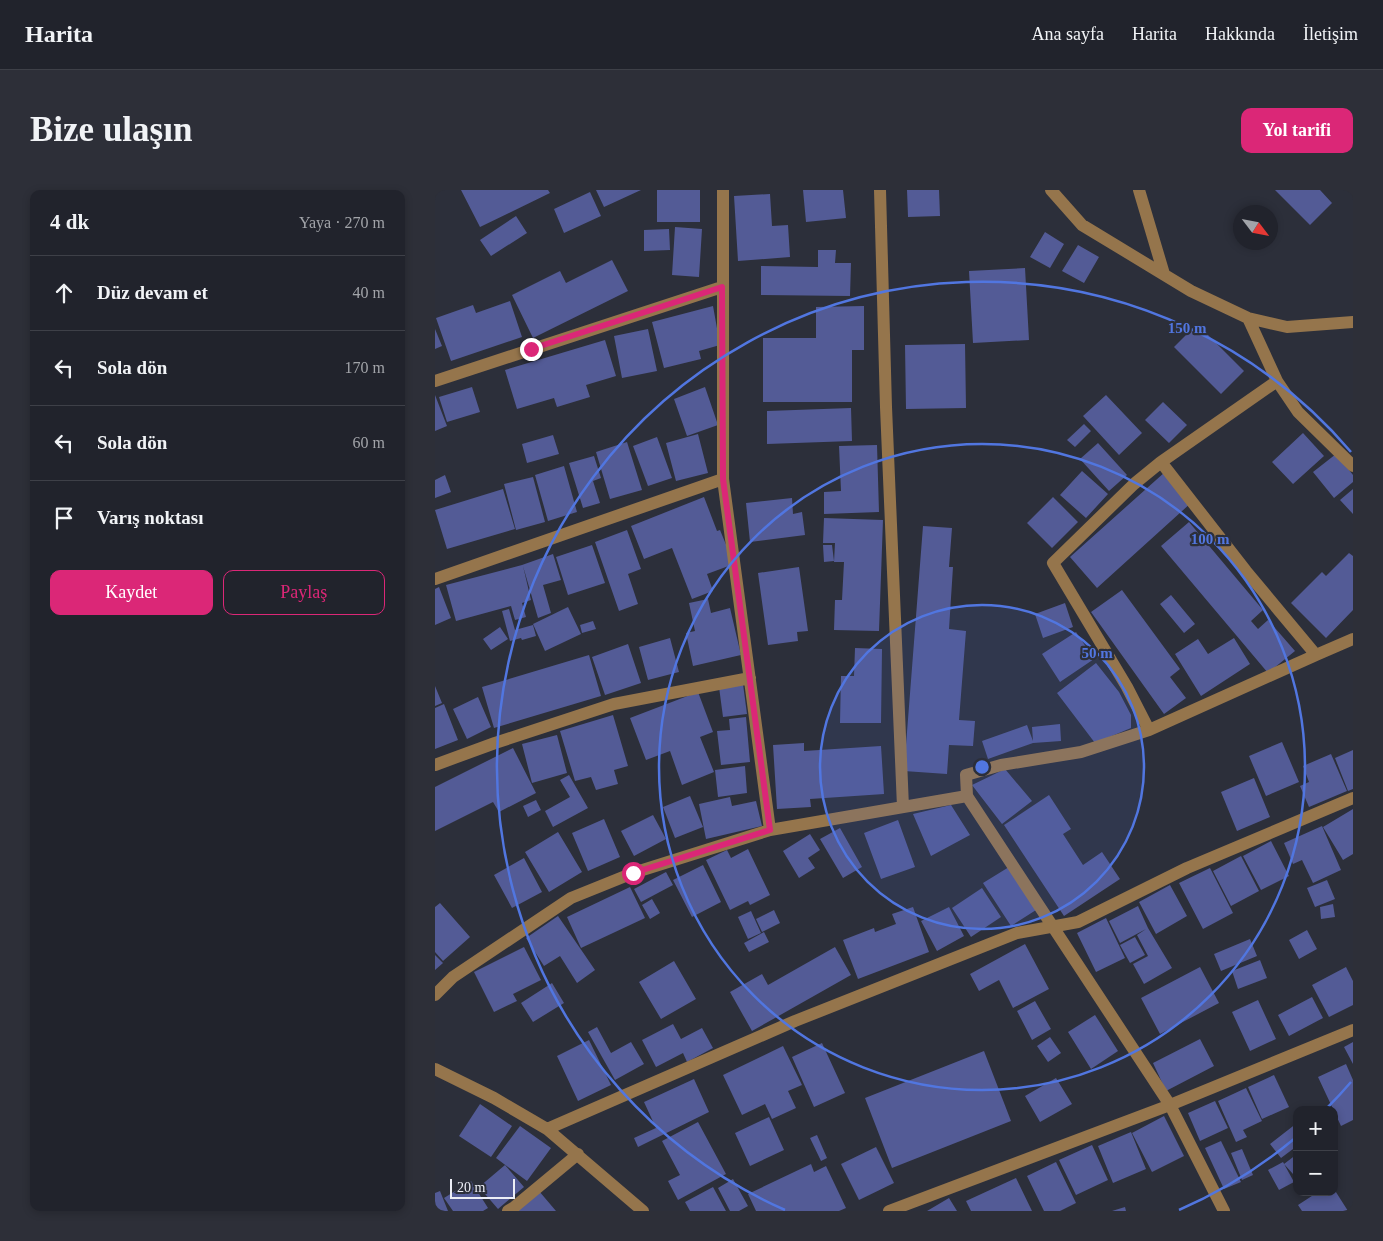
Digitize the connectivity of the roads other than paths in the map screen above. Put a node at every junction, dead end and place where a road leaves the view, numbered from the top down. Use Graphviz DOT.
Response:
graph roads {
  1 [pos="723,190"];
  2 [pos="881,190"];
  3 [pos="1051,190"];
  4 [pos="1139,190"];
  5 [pos="1164,274"];
  6 [pos="722,287"];
  7 [pos="1248,318"];
  8 [pos="1353,322"];
  9 [pos="435,381"];
  10 [pos="1277,382"];
  11 [pos="1161,462"];
  12 [pos="1353,466"];
  13 [pos="723,479"];
  14 [pos="435,579"];
  15 [pos="1353,640"];
  16 [pos="1316,655"];
  17 [pos="750,678"];
  18 [pos="1149,730"];
  19 [pos="435,766"];
  20 [pos="967,796"];
  21 [pos="1353,798"];
  22 [pos="903,807"];
  23 [pos="770,830"];
  24 [pos="1052,926"];
  25 [pos="435,995"];
  26 [pos="1353,1030"];
  27 [pos="435,1069"];
  28 [pos="1170,1105"];
  29 [pos="547,1129"];
  30 [pos="578,1154"];
  31 [pos="508,1211"];
  32 [pos="643,1211"];
  33 [pos="889,1211"];
  34 [pos="1225,1211"];
  1 -- 6 [label="street"];
  2 -- 22 [label="street"];
  3 -- 5 [label="street"];
  4 -- 5 [label="street"];
  5 -- 7 [label="street"];
  6 -- 9 [label="street"];
  6 -- 13 [label="street"];
  7 -- 8 [label="street"];
  7 -- 10 [label="street"];
  10 -- 11 [label="street"];
  10 -- 12 [label="street"];
  11 -- 16 [label="street"];
  11 -- 18 [label="street"];
  13 -- 14 [label="street"];
  13 -- 17 [label="street"];
  15 -- 16 [label="street"];
  16 -- 18 [label="street"];
  17 -- 19 [label="street"];
  17 -- 23 [label="street"];
  18 -- 20 [label="street"];
  20 -- 22 [label="street"];
  20 -- 24 [label="street"];
  21 -- 24 [label="street"];
  22 -- 23 [label="street"];
  23 -- 25 [label="street"];
  24 -- 28 [label="street"];
  24 -- 29 [label="street"];
  26 -- 28 [label="street"];
  27 -- 29 [label="street"];
  28 -- 33 [label="street"];
  28 -- 34 [label="street"];
  29 -- 30 [label="street"];
  30 -- 31 [label="street"];
  30 -- 32 [label="street"];
}
